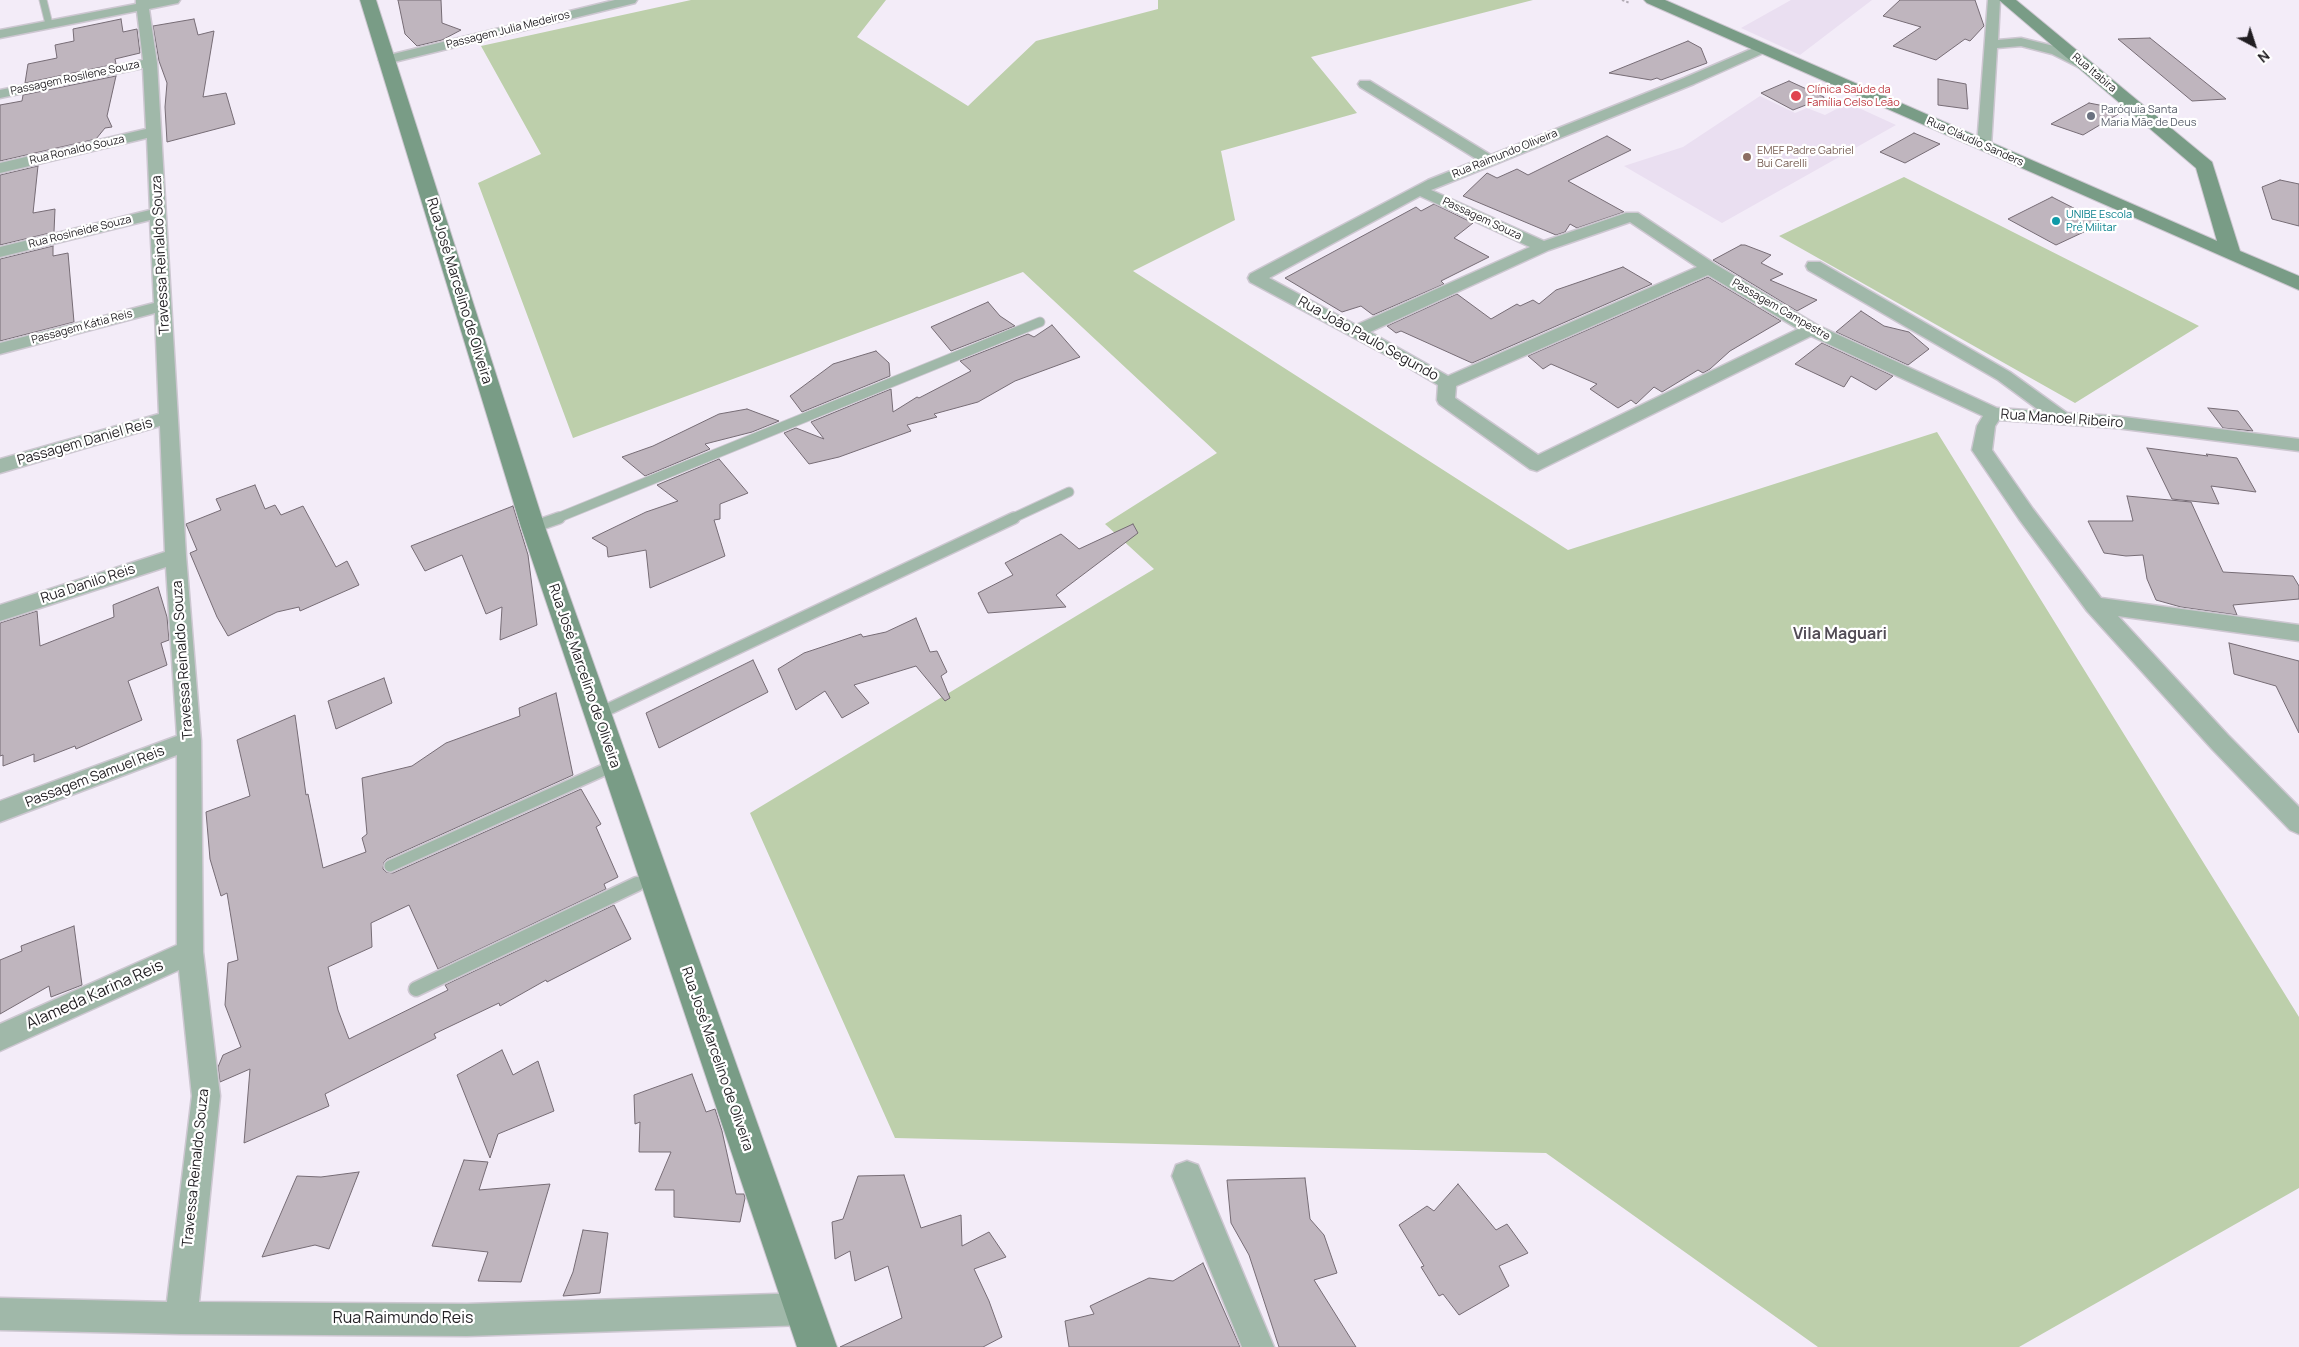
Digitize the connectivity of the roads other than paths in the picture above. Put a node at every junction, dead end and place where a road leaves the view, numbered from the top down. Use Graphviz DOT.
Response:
graph roads {
  1 [pos="43,0"];
  2 [pos="174,0"];
  3 [pos="368,0"];
  4 [pos="631,0"];
  5 [pos="1652,0"];
  6 [pos="1994,0"];
  7 [pos="2007,0"];
  8 [pos="142,3"];
  9 [pos="594,4"];
  10 [pos="49,24"];
  11 [pos="0,34"];
  12 [pos="1991,46"];
  13 [pos="1763,48"];
  14 [pos="386,60"];
  15 [pos="150,63"];
  16 [pos="2083,64"];
  17 [pos="1365,84"];
  18 [pos="0,94"];
  19 [pos="154,132"];
  20 [pos="1984,146"];
  21 [pos="1489,160"];
  22 [pos="0,168"];
  23 [pos="1421,191"];
  24 [pos="160,212"];
  25 [pos="1543,247"];
  26 [pos="0,252"];
  27 [pos="2230,252"];
  28 [pos="1814,266"];
  29 [pos="1709,268"];
  30 [pos="1256,278"];
  31 [pos="2299,284"];
  32 [pos="163,306"];
  33 [pos="1040,322"];
  34 [pos="1811,329"];
  35 [pos="1355,332"];
  36 [pos="0,349"];
  37 [pos="1447,383"];
  38 [pos="1994,414"];
  39 [pos="170,417"];
  40 [pos="2062,418"];
  41 [pos="2299,445"];
  42 [pos="0,466"];
  43 [pos="1068,492"];
  44 [pos="533,527"];
  45 [pos="176,556"];
  46 [pos="2095,605"];
  47 [pos="0,613"];
  48 [pos="2299,633"];
  49 [pos="598,714"];
  50 [pos="189,742"];
  51 [pos="615,765"];
  52 [pos="0,812"];
  53 [pos="2299,823"];
  54 [pos="390,866"];
  55 [pos="654,876"];
  56 [pos="190,952"];
  57 [pos="416,989"];
  58 [pos="0,1038"];
  59 [pos="1186,1176"];
  60 [pos="806,1309"];
  61 [pos="0,1314"];
  62 [pos="181,1318"];
  63 [pos="817,1347"];
  64 [pos="1258,1347"];
  1 -- 10 [label="lane"];
  2 -- 8 [label="street"];
  3 -- 14 [label="street, Rua José Marcelino de Oliveira"];
  4 -- 9 [label="street, Passagem Julia Medeiros"];
  5 -- 13 [label="street, Rua Cláudio Sanders"];
  6 -- 12 [label="street"];
  7 -- 16 [label="street, Rua Itabira"];
  8 -- 10 [label="street"];
  8 -- 15 [label="street, Travessa Reinaldo Souza"];
  9 -- 14 [label="street, Passagem Julia Medeiros"];
  10 -- 11 [label="street"];
  12 -- 16 [label="street"];
  12 -- 20 [label="street"];
  13 -- 20 [label="street, Rua Cláudio Sanders"];
  13 -- 21 [label="street, Rua Raimundo Oliveira"];
  14 -- 44 [label="street, Rua José Marcelino de Oliveira"];
  15 -- 18 [label="street, Passagem Rosilene Souza"];
  15 -- 19 [label="street, Travessa Reinaldo Souza"];
  16 -- 27 [label="street, Rua Itabira"];
  17 -- 21 [label="street"];
  19 -- 22 [label="street, Rua Ronaldo Souza"];
  19 -- 24 [label="street, Travessa Reinaldo Souza"];
  20 -- 27 [label="street, Rua Cláudio Sanders"];
  21 -- 23 [label="street, Rua Raimundo Oliveira"];
  23 -- 25 [label="street, Passagem Souza"];
  23 -- 30 [label="street, Rua Raimundo Oliveira"];
  24 -- 26 [label="street, Rua Rosineide Souza"];
  24 -- 32 [label="street, Travessa Reinaldo Souza"];
  25 -- 29 [label="street, Passagem Campestre"];
  25 -- 35 [label="street"];
  27 -- 31 [label="street, Rua Cláudio Sanders"];
  28 -- 40 [label="street"];
  29 -- 34 [label="street, Passagem Campestre"];
  29 -- 37 [label="street"];
  30 -- 35 [label="street, Rua João Paulo Segundo"];
  32 -- 36 [label="street, Passagem Kátia Reis"];
  32 -- 39 [label="street, Travessa Reinaldo Souza"];
  33 -- 44 [label="lane"];
  34 -- 37 [label="street, Rua João Paulo Segundo"];
  34 -- 38 [label="street, Passagem Campestre"];
  35 -- 37 [label="street, Rua João Paulo Segundo"];
  38 -- 40 [label="street, Rua Manoel Ribeiro"];
  38 -- 46 [label="street, Rua Manoel Ribeiro"];
  39 -- 42 [label="street, Passagem Daniel Reis"];
  39 -- 45 [label="street, Travessa Reinaldo Souza"];
  40 -- 41 [label="street, Rua Manoel Ribeiro"];
  43 -- 49 [label="lane"];
  44 -- 49 [label="street, Rua José Marcelino de Oliveira"];
  45 -- 47 [label="street, Rua Danilo Reis"];
  45 -- 50 [label="street, Travessa Reinaldo Souza"];
  46 -- 48 [label="street"];
  46 -- 53 [label="street, Rua Manoel Ribeiro"];
  49 -- 51 [label="street, Rua José Marcelino de Oliveira"];
  50 -- 52 [label="street, Passagem Samuel Reis"];
  50 -- 56 [label="street, Travessa Reinaldo Souza"];
  51 -- 54 [label="lane"];
  51 -- 55 [label="street, Rua José Marcelino de Oliveira"];
  55 -- 57 [label="lane"];
  55 -- 60 [label="street, Rua José Marcelino de Oliveira"];
  56 -- 58 [label="street, Alameda Karina Reis"];
  56 -- 62 [label="street, Travessa Reinaldo Souza"];
  59 -- 64 [label="street"];
  60 -- 62 [label="street, Rua Raimundo Reis"];
  60 -- 63 [label="street, Rua José Marcelino de Oliveira"];
  61 -- 62 [label="street, Rua Raimundo Reis"];
}
